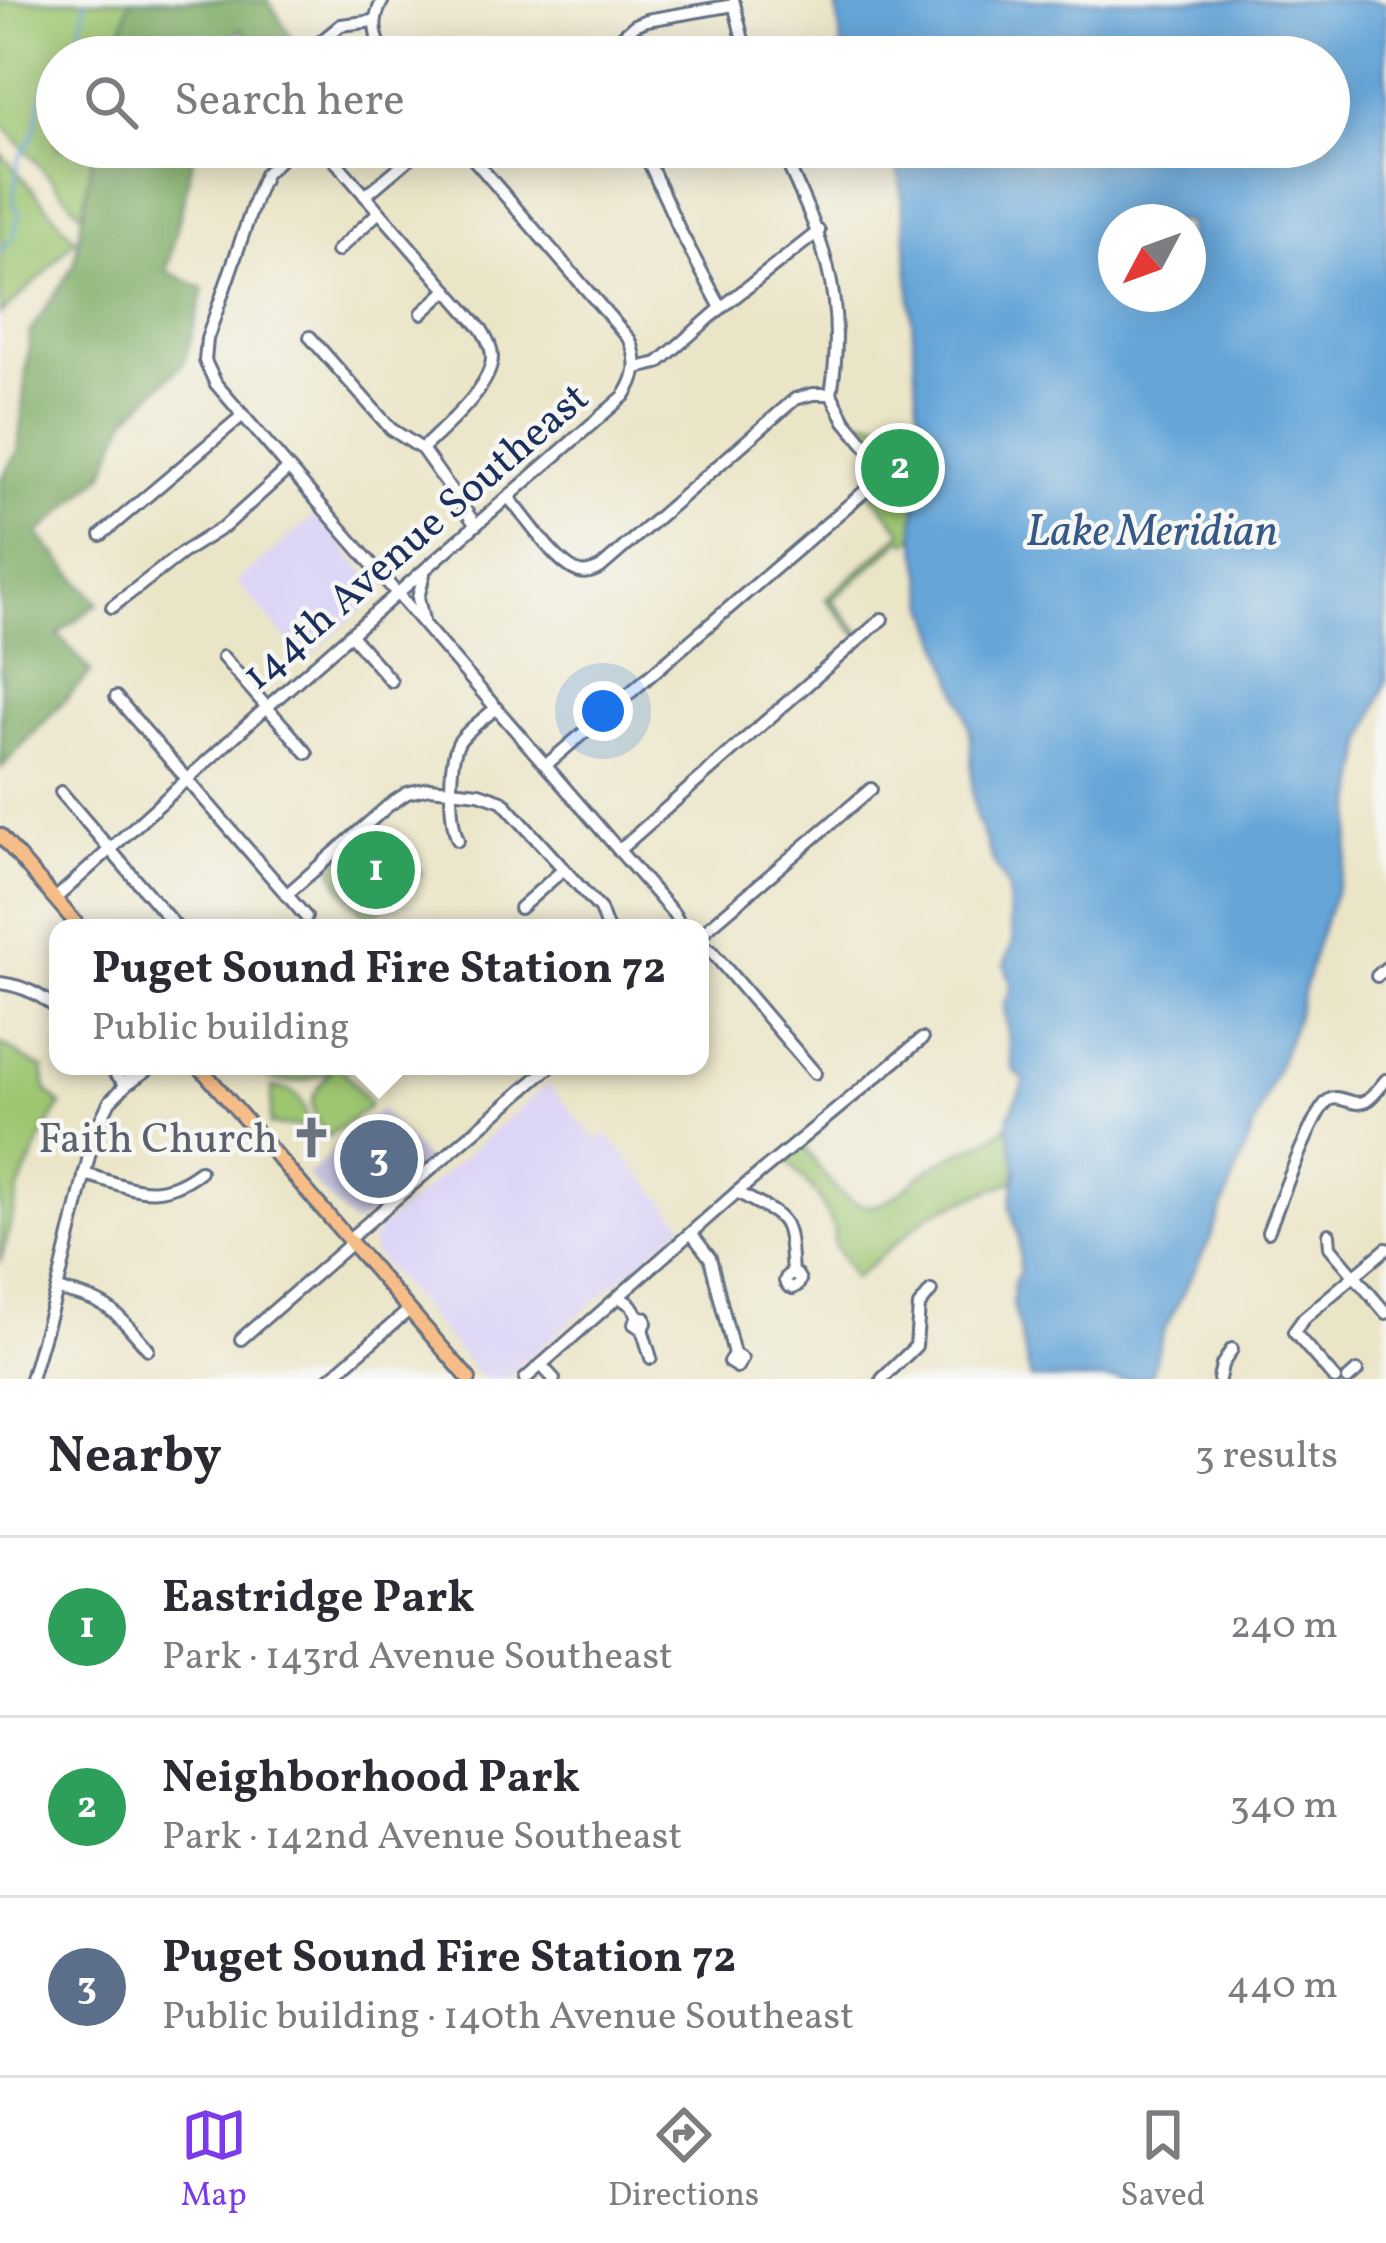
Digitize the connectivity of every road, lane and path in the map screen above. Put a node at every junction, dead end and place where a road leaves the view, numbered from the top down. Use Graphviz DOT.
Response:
graph roads {
  1 [pos="383,0"];
  2 [pos="734,3"];
  3 [pos="374,21"];
  4 [pos="327,36"];
  5 [pos="377,36"];
  6 [pos="622,36"];
  7 [pos="742,36"];
  8 [pos="271,168"];
  9 [pos="341,168"];
  10 [pos="398,168"];
  11 [pos="481,168"];
  12 [pos="652,168"];
  13 [pos="790,168"];
  14 [pos="365,196"];
  15 [pos="380,212"];
  16 [pos="819,231"];
  17 [pos="337,251"];
  18 [pos="447,290"];
  19 [pos="721,308"];
  20 [pos="422,313"];
  21 [pos="310,337"];
  22 [pos="637,368"];
  23 [pos="831,394"];
  24 [pos="243,415"];
  25 [pos="422,449"];
  26 [pos="288,469"];
  27 [pos="508,498"];
  28 [pos="475,524"];
  29 [pos="101,535"];
  30 [pos="431,562"];
  31 [pos="397,593"];
  32 [pos="112,607"];
  33 [pos="882,620"];
  34 [pos="427,628"];
  35 [pos="350,634"];
  36 [pos="223,657"];
  37 [pos="391,681"];
  38 [pos="116,697"];
  39 [pos="267,707"];
  40 [pos="496,708"];
  41 [pos="307,753"];
  42 [pos="546,765"];
  43 [pos="187,779"];
  44 [pos="871,789"];
  45 [pos="453,790"];
  46 [pos="62,793"];
  47 [pos="0,835"];
  48 [pos="458,840"];
  49 [pos="109,848"];
  50 [pos="619,850"];
  51 [pos="564,869"];
  52 [pos="286,895"];
  53 [pos="55,898"];
  54 [pos="520,908"];
  55 [pos="306,917"];
  56 [pos="72,919"];
  57 [pos="169,919"];
  58 [pos="604,919"];
  59 [pos="677,919"];
  60 [pos="709,927"];
  61 [pos="709,950"];
  62 [pos="0,983"];
  63 [pos="49,1002"];
  64 [pos="922,1040"];
  65 [pos="815,1073"];
  66 [pos="118,1075"];
  67 [pos="132,1075"];
  68 [pos="141,1075"];
  69 [pos="208,1075"];
  70 [pos="540,1075"];
  71 [pos="1386,1080"];
  72 [pos="127,1085"];
  73 [pos="200,1171"];
  74 [pos="84,1174"];
  75 [pos="737,1192"];
  76 [pos="1268,1232"];
  77 [pos="691,1233"];
  78 [pos="1329,1234"];
  79 [pos="350,1238"];
  80 [pos="1386,1249"];
  81 [pos="792,1273"];
  82 [pos="1354,1276"];
  83 [pos="57,1290"];
  84 [pos="931,1291"];
  85 [pos="619,1297"];
  86 [pos="410,1310"];
  87 [pos="1386,1313"];
  88 [pos="241,1339"];
  89 [pos="148,1349"];
  90 [pos="1232,1349"];
  91 [pos="734,1354"];
  92 [pos="652,1358"];
  93 [pos="541,1365"];
  94 [pos="1219,1378"];
  95 [pos="31,1379"];
  96 [pos="329,1379"];
  97 [pos="469,1379"];
  98 [pos="525,1379"];
  99 [pos="554,1379"];
  100 [pos="882,1379"];
  101 [pos="1335,1379"];
  1 -- 3 [label="street"];
  2 -- 6 [label="street"];
  2 -- 7 [label="street"];
  3 -- 4 [label="street"];
  3 -- 5 [label="street"];
  8 -- 24 [label="street"];
  9 -- 14 [label="street"];
  10 -- 14 [label="street"];
  11 -- 22 [label="street"];
  12 -- 19 [label="street"];
  13 -- 16 [label="street"];
  14 -- 15 [label="street"];
  15 -- 17 [label="street"];
  15 -- 18 [label="street"];
  16 -- 19 [label="street, 144th Avenue Southeast"];
  16 -- 23 [label="street"];
  18 -- 20 [label="street"];
  18 -- 25 [label="street"];
  19 -- 22 [label="street, 144th Avenue Southeast"];
  21 -- 25 [label="street"];
  22 -- 27 [label="street, 144th Avenue Southeast"];
  23 -- 27 [label="street"];
  23 -- 42 [label="street"];
  24 -- 26 [label="street"];
  24 -- 29 [label="street"];
  25 -- 28 [label="street"];
  26 -- 31 [label="street"];
  26 -- 32 [label="street"];
  27 -- 28 [label="street, 144th Avenue Southeast"];
  28 -- 30 [label="street, 144th Avenue Southeast"];
  30 -- 31 [label="street, 144th Avenue Southeast"];
  30 -- 34 [label="street"];
  31 -- 34 [label="street"];
  31 -- 35 [label="street, 144th Avenue Southeast"];
  33 -- 50 [label="street"];
  34 -- 40 [label="street"];
  35 -- 37 [label="street"];
  35 -- 39 [label="street, 144th Avenue Southeast"];
  36 -- 39 [label="street"];
  38 -- 43 [label="street"];
  39 -- 41 [label="street"];
  39 -- 43 [label="street, 144th Avenue Southeast"];
  40 -- 42 [label="street"];
  40 -- 45 [label="street"];
  42 -- 50 [label="street"];
  43 -- 49 [label="street, 144th Avenue Southeast"];
  43 -- 52 [label="street"];
  44 -- 60 [label="street"];
  45 -- 48 [label="street"];
  45 -- 51 [label="street"];
  45 -- 52 [label="street"];
  46 -- 49 [label="street"];
  47 -- 53 [label="main road"];
  49 -- 53 [label="street, 144th Avenue Southeast"];
  49 -- 57 [label="street"];
  50 -- 59 [label="street"];
  51 -- 54 [label="street"];
  51 -- 58 [label="street"];
  52 -- 55 [label="street"];
  53 -- 56 [label="main road"];
  61 -- 65 [label="street"];
  62 -- 63 [label="street"];
  64 -- 75 [label="street"];
  66 -- 72 [label="street"];
  67 -- 72 [label="street"];
  68 -- 72 [label="street"];
  69 -- 79 [label="main road"];
  70 -- 79 [label="street"];
  71 -- 76 [label="street"];
  72 -- 74 [label="street"];
  73 -- 74 [label="street"];
  74 -- 83 [label="street"];
  75 -- 77 [label="street"];
  75 -- 81 [label="street"];
  77 -- 85 [label="street"];
  77 -- 91 [label="street"];
  78 -- 82 [label="street"];
  79 -- 86 [label="main road"];
  79 -- 88 [label="street"];
  80 -- 82 [label="street"];
  82 -- 87 [label="street"];
  82 -- 101 [label="street"];
  83 -- 89 [label="street"];
  83 -- 95 [label="street"];
  84 -- 100 [label="street"];
  85 -- 92 [label="street"];
  85 -- 93 [label="street"];
  86 -- 96 [label="street"];
  86 -- 97 [label="main road"];
  90 -- 94 [label="street"];
  93 -- 98 [label="street"];
  93 -- 99 [label="street"];
}
